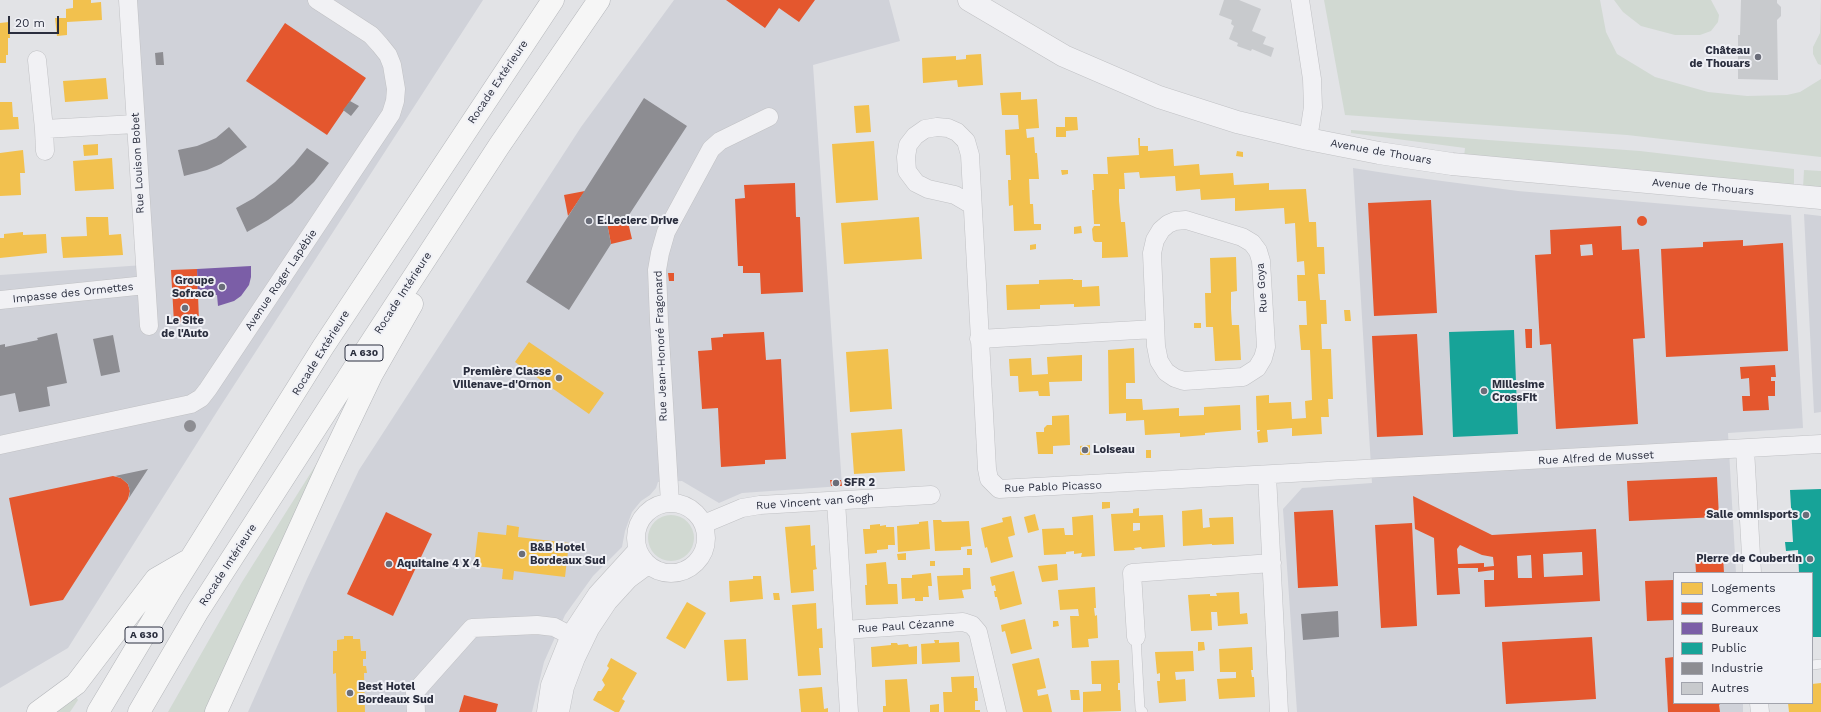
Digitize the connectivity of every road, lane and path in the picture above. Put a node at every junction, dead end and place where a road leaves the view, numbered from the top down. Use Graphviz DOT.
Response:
graph roads {
  1 [pos="128,0"];
  2 [pos="317,0"];
  3 [pos="553,0"];
  4 [pos="599,0"];
  5 [pos="969,0"];
  6 [pos="1300,0"];
  7 [pos="37,60"];
  8 [pos="769,117"];
  9 [pos="136,124"];
  10 [pos="44,129"];
  11 [pos="1308,139"];
  12 [pos="499,146"];
  13 [pos="45,151"];
  14 [pos="1821,198"];
  15 [pos="972,205"];
  16 [pos="146,285"];
  17 [pos="0,300"];
  18 [pos="149,326"];
  19 [pos="1155,329"];
  20 [pos="979,340"];
  21 [pos="1821,444"];
  22 [pos="0,445"];
  23 [pos="1745,449"];
  24 [pos="1371,469"];
  25 [pos="1267,475"];
  26 [pos="931,495"];
  27 [pos="836,501"];
  28 [pos="670,503"];
  29 [pos="703,523"];
  30 [pos="638,549"];
  31 [pos="190,559"];
  32 [pos="1272,563"];
  33 [pos="648,564"];
  34 [pos="1752,572"];
  35 [pos="844,630"];
  36 [pos="1136,637"];
  37 [pos="576,638"];
  38 [pos="38,712"];
  39 [pos="98,712"];
  40 [pos="139,712"];
  41 [pos="216,712"];
  42 [pos="416,712"];
  43 [pos="546,712"];
  44 [pos="560,712"];
  45 [pos="849,712"];
  46 [pos="998,712"];
  47 [pos="1143,712"];
  48 [pos="1279,712"];
  1 -- 9 [label="street, Rue Louison Bobet"];
  2 -- 22 [label="street, Avenue Roger Lapébie"];
  3 -- 31 [label="highway, Rocade Extérieure / A 630"];
  4 -- 12 [label="highway, Rocade Intérieure / A 630"];
  5 -- 11 [label="street, Avenue de Thouars"];
  6 -- 11 [label="street"];
  7 -- 10 [label="street"];
  8 -- 28 [label="street, Rue Jean-Honoré Fragonard"];
  9 -- 10 [label="street"];
  9 -- 16 [label="street, Rue Louison Bobet"];
  10 -- 13 [label="street"];
  11 -- 14 [label="street, Avenue de Thouars"];
  12 -- 40 [label="highway, Rocade Intérieure / A 630"];
  12 -- 41 [label="highway"];
  15 -- 15 [label="street, Rue Pablo Picasso"];
  15 -- 20 [label="street, Rue Pablo Picasso"];
  16 -- 17 [label="street, Impasse des Ormettes"];
  16 -- 18 [label="street, Rue Louison Bobet"];
  19 -- 19 [label="street, Rue Goya"];
  19 -- 20 [label="street"];
  20 -- 25 [label="street, Rue Pablo Picasso"];
  21 -- 23 [label="street, Rue Alfred de Musset"];
  23 -- 24 [label="street, Rue Alfred de Musset"];
  23 -- 34 [label="street"];
  24 -- 25 [label="street, Rue Pablo Picasso"];
  25 -- 32 [label="street"];
  26 -- 27 [label="street, Rue Vincent van Gogh"];
  27 -- 29 [label="street, Rue Vincent van Gogh"];
  27 -- 35 [label="street, Rue Paul Cézanne"];
  28 -- 29 [label="street"];
  28 -- 30 [label="street"];
  29 -- 33 [label="street"];
  30 -- 33 [label="street"];
  30 -- 37 [label="street"];
  31 -- 38 [label="highway"];
  31 -- 39 [label="highway, Rocade Extérieure / A 630"];
  32 -- 36 [label="street"];
  32 -- 48 [label="street"];
  33 -- 37 [label="street"];
  35 -- 45 [label="street, Rue Paul Cézanne"];
  35 -- 46 [label="street, Rue Paul Cézanne"];
  36 -- 47 [label="lane"];
  37 -- 42 [label="street"];
  37 -- 43 [label="street"];
  37 -- 44 [label="street"];
}
